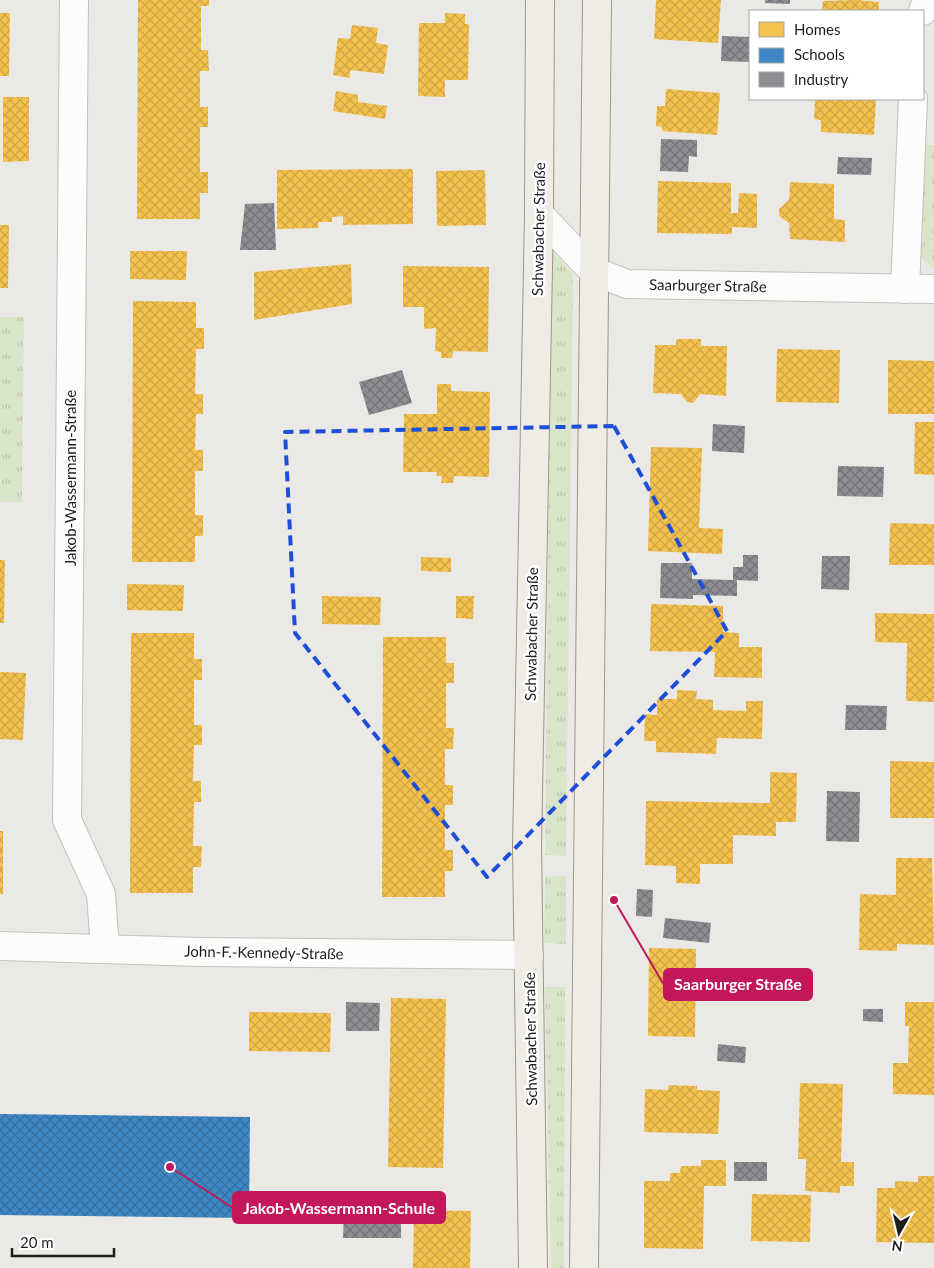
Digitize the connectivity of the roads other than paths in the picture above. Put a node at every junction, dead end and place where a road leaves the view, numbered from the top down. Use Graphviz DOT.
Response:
graph roads {
  1 [pos="74,0"];
  2 [pos="540,0"];
  3 [pos="597,0"];
  4 [pos="913,100"];
  5 [pos="539,214"];
  6 [pos="593,271"];
  7 [pos="905,289"];
  8 [pos="934,290"];
  9 [pos="0,946"];
  10 [pos="105,948"];
  11 [pos="529,955"];
  12 [pos="533,1268"];
  13 [pos="584,1268"];
  1 -- 10 [label="street, Jakob-Wassermann-Straße"];
  2 -- 5 [label="main road, Schwabacher Straße"];
  3 -- 6 [label="main road"];
  4 -- 7 [label="street"];
  5 -- 6 [label="street, Saarburger Straße"];
  5 -- 11 [label="main road, Schwabacher Straße"];
  6 -- 7 [label="street, Saarburger Straße"];
  6 -- 13 [label="main road"];
  7 -- 8 [label="street, Saarburger Straße"];
  9 -- 10 [label="street, John-F.-Kennedy-Straße"];
  10 -- 11 [label="street, John-F.-Kennedy-Straße"];
  11 -- 12 [label="main road, Schwabacher Straße"];
}
